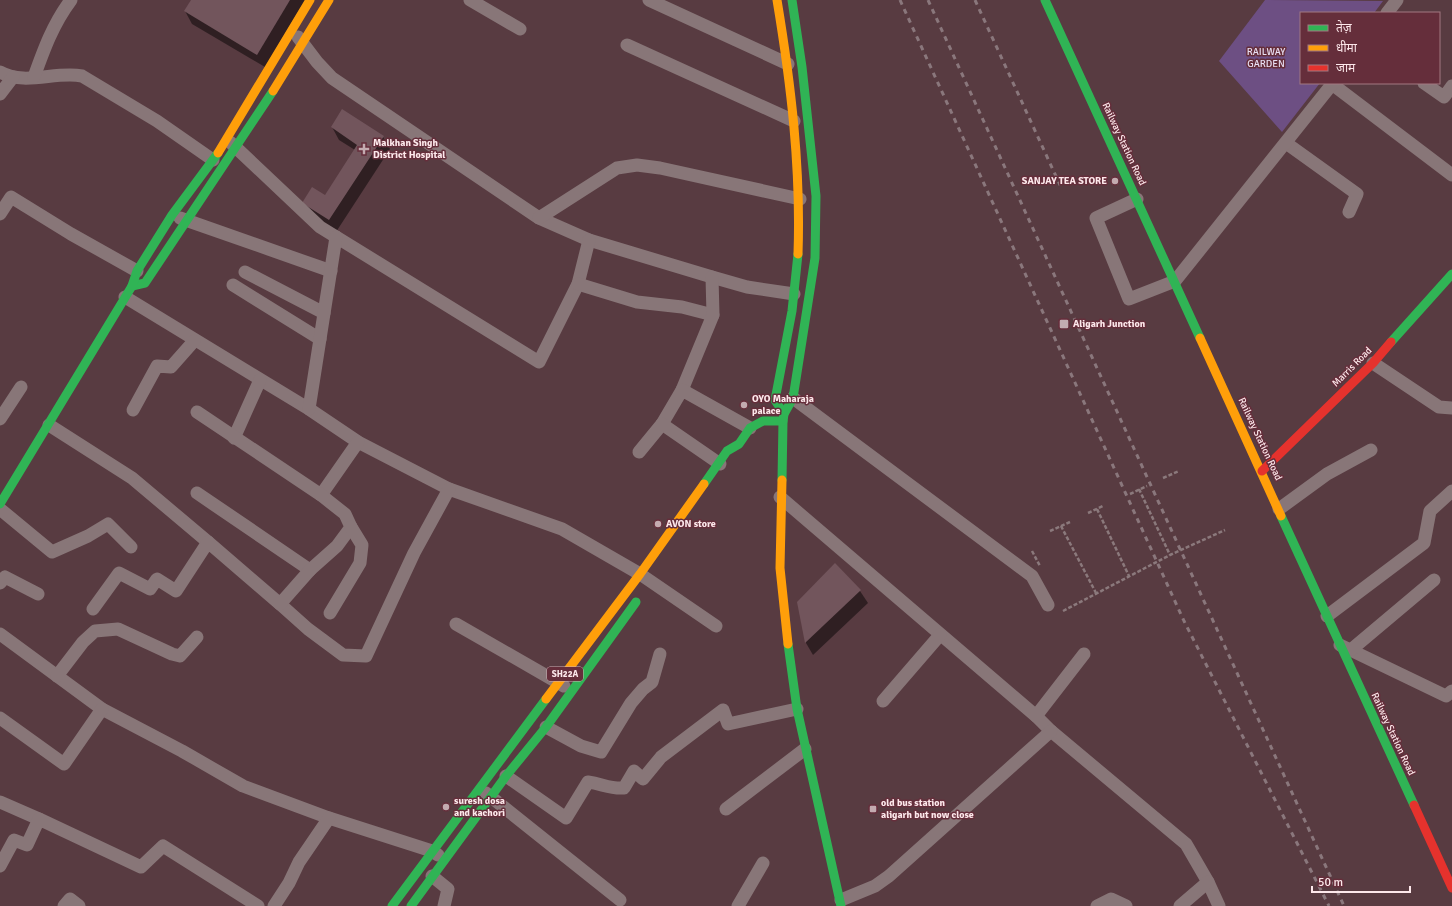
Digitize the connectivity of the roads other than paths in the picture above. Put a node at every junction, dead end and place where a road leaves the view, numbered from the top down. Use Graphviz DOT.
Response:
graph roads {
  1 [pos="71,0"];
  2 [pos="310,0"];
  3 [pos="329,0"];
  4 [pos="470,0"];
  5 [pos="649,0"];
  6 [pos="777,0"];
  7 [pos="792,0"];
  8 [pos="1397,0"];
  9 [pos="1049,2"];
  10 [pos="1388,12"];
  11 [pos="292,28"];
  12 [pos="520,29"];
  13 [pos="304,44"];
  14 [pos="627,45"];
  15 [pos="788,64"];
  16 [pos="0,72"];
  17 [pos="12,77"];
  18 [pos="34,77"];
  19 [pos="1332,84"];
  20 [pos="1425,84"];
  21 [pos="1452,86"];
  22 [pos="0,94"];
  23 [pos="794,121"];
  24 [pos="1286,143"];
  25 [pos="232,144"];
  26 [pos="213,160"];
  27 [pos="1452,175"];
  28 [pos="800,199"];
  29 [pos="1137,199"];
  30 [pos="1348,212"];
  31 [pos="0,214"];
  32 [pos="172,215"];
  33 [pos="539,218"];
  34 [pos="186,220"];
  35 [pos="336,237"];
  36 [pos="589,240"];
  37 [pos="137,271"];
  38 [pos="331,271"];
  39 [pos="245,272"];
  40 [pos="1452,274"];
  41 [pos="712,277"];
  42 [pos="1175,281"];
  43 [pos="578,284"];
  44 [pos="233,285"];
  45 [pos="132,286"];
  46 [pos="794,294"];
  47 [pos="124,297"];
  48 [pos="324,313"];
  49 [pos="713,315"];
  50 [pos="320,339"];
  51 [pos="194,341"];
  52 [pos="1373,363"];
  53 [pos="260,380"];
  54 [pos="21,387"];
  55 [pos="682,390"];
  56 [pos="793,398"];
  57 [pos="1452,408"];
  58 [pos="309,409"];
  59 [pos="133,410"];
  60 [pos="197,412"];
  61 [pos="784,418"];
  62 [pos="0,419"];
  63 [pos="662,424"];
  64 [pos="49,425"];
  65 [pos="750,428"];
  66 [pos="234,438"];
  67 [pos="358,442"];
  68 [pos="739,444"];
  69 [pos="1372,450"];
  70 [pos="639,452"];
  71 [pos="739,457"];
  72 [pos="720,464"];
  73 [pos="1262,471"];
  74 [pos="449,489"];
  75 [pos="1452,491"];
  76 [pos="197,493"];
  77 [pos="321,495"];
  78 [pos="780,497"];
  79 [pos="2,498"];
  80 [pos="1279,508"];
  81 [pos="0,509"];
  82 [pos="351,527"];
  83 [pos="208,542"];
  84 [pos="131,547"];
  85 [pos="310,570"];
  86 [pos="1434,580"];
  87 [pos="647,582"];
  88 [pos="0,583"];
  89 [pos="38,594"];
  90 [pos="280,604"];
  91 [pos="1048,605"];
  92 [pos="93,609"];
  93 [pos="330,613"];
  94 [pos="1327,616"];
  95 [pos="456,624"];
  96 [pos="716,626"];
  97 [pos="0,634"];
  98 [pos="940,635"];
  99 [pos="196,637"];
  100 [pos="1346,647"];
  101 [pos="660,654"];
  102 [pos="1084,654"];
  103 [pos="57,676"];
  104 [pos="559,682"];
  105 [pos="572,691"];
  106 [pos="1450,696"];
  107 [pos="883,702"];
  108 [pos="102,709"];
  109 [pos="797,709"];
  110 [pos="1036,716"];
  111 [pos="0,718"];
  112 [pos="546,727"];
  113 [pos="1051,732"];
  114 [pos="805,748"];
  115 [pos="506,776"];
  116 [pos="480,788"];
  117 [pos="491,797"];
  118 [pos="0,802"];
  119 [pos="726,809"];
  120 [pos="329,818"];
  121 [pos="39,819"];
  122 [pos="432,851"];
  123 [pos="444,859"];
  124 [pos="1447,862"];
  125 [pos="763,863"];
  126 [pos="0,866"];
  127 [pos="432,876"];
  128 [pos="1208,882"];
  129 [pos="1452,888"];
  130 [pos="841,903"];
  131 [pos="622,904"];
  132 [pos="64,906"];
  133 [pos="79,906"];
  134 [pos="258,906"];
  135 [pos="274,906"];
  136 [pos="392,906"];
  137 [pos="411,906"];
  138 [pos="444,906"];
  139 [pos="738,906"];
  140 [pos="1097,906"];
  141 [pos="1126,906"];
  142 [pos="1180,906"];
  143 [pos="1219,906"];
  1 -- 18 [label="street"];
  2 -- 11 [label="main road"];
  3 -- 13 [label="main road"];
  4 -- 12 [label="street"];
  5 -- 15 [label="street"];
  6 -- 15 [label="main road"];
  7 -- 56 [label="main road"];
  8 -- 10 [label="street"];
  9 -- 29 [label="main road, Railway Station Road"];
  11 -- 13 [label="street"];
  11 -- 25 [label="main road"];
  13 -- 25 [label="main road"];
  13 -- 33 [label="street"];
  14 -- 23 [label="street"];
  15 -- 23 [label="main road"];
  16 -- 17 [label="street"];
  17 -- 18 [label="street"];
  17 -- 22 [label="street"];
  18 -- 26 [label="street"];
  19 -- 24 [label="street"];
  19 -- 27 [label="street"];
  20 -- 21 [label="street"];
  23 -- 28 [label="main road"];
  24 -- 30 [label="street"];
  24 -- 42 [label="street"];
  25 -- 26 [label="main road"];
  25 -- 34 [label="main road"];
  25 -- 35 [label="street"];
  26 -- 32 [label="main road"];
  28 -- 33 [label="street"];
  28 -- 46 [label="main road"];
  29 -- 42 [label="main road, Railway Station Road"];
  29 -- 42 [label="street"];
  31 -- 37 [label="street"];
  32 -- 34 [label="street"];
  32 -- 37 [label="main road"];
  33 -- 36 [label="street"];
  34 -- 38 [label="street"];
  34 -- 45 [label="main road"];
  35 -- 38 [label="street"];
  35 -- 43 [label="street"];
  36 -- 41 [label="street"];
  36 -- 43 [label="street"];
  37 -- 45 [label="main road"];
  38 -- 48 [label="street"];
  39 -- 48 [label="street"];
  40 -- 52 [label="main road, Marris Road"];
  41 -- 46 [label="street"];
  41 -- 49 [label="street"];
  42 -- 73 [label="main road, Railway Station Road"];
  43 -- 49 [label="street"];
  44 -- 50 [label="street"];
  45 -- 47 [label="main road"];
  46 -- 61 [label="main road"];
  47 -- 51 [label="street"];
  47 -- 64 [label="main road"];
  48 -- 50 [label="street"];
  49 -- 55 [label="street"];
  50 -- 58 [label="street"];
  51 -- 53 [label="street"];
  51 -- 59 [label="street"];
  52 -- 57 [label="street"];
  52 -- 73 [label="main road, Marris Road"];
  53 -- 58 [label="street"];
  53 -- 66 [label="street"];
  54 -- 62 [label="street"];
  55 -- 63 [label="street"];
  55 -- 65 [label="street"];
  56 -- 61 [label="main road"];
  56 -- 91 [label="street"];
  58 -- 67 [label="street"];
  60 -- 66 [label="street"];
  61 -- 65 [label="main road"];
  61 -- 78 [label="main road"];
  63 -- 70 [label="street"];
  63 -- 72 [label="street"];
  64 -- 79 [label="main road"];
  64 -- 83 [label="street"];
  65 -- 68 [label="main road, SH22A"];
  66 -- 77 [label="street"];
  67 -- 74 [label="street"];
  67 -- 77 [label="street"];
  68 -- 71 [label="main road"];
  68 -- 72 [label="main road, SH22A"];
  69 -- 80 [label="street"];
  72 -- 87 [label="main road, SH22A"];
  73 -- 80 [label="main road, Railway Station Road"];
  74 -- 87 [label="street"];
  74 -- 90 [label="street"];
  75 -- 94 [label="street"];
  76 -- 85 [label="street"];
  77 -- 82 [label="street"];
  78 -- 98 [label="street"];
  78 -- 109 [label="main road"];
  80 -- 94 [label="main road, Railway Station Road"];
  81 -- 84 [label="street"];
  82 -- 85 [label="street"];
  82 -- 93 [label="street"];
  83 -- 90 [label="street"];
  83 -- 92 [label="street"];
  85 -- 90 [label="street"];
  86 -- 100 [label="street"];
  87 -- 96 [label="street"];
  87 -- 104 [label="main road, SH22A"];
  87 -- 105 [label="main road, SH22A"];
  88 -- 89 [label="street"];
  94 -- 100 [label="main road, Railway Station Road"];
  95 -- 104 [label="street"];
  97 -- 103 [label="street"];
  98 -- 107 [label="street"];
  98 -- 110 [label="street"];
  99 -- 103 [label="street"];
  100 -- 106 [label="street"];
  100 -- 124 [label="main road, Railway Station Road"];
  101 -- 112 [label="street"];
  102 -- 110 [label="street"];
  103 -- 108 [label="street"];
  104 -- 105 [label="street"];
  104 -- 116 [label="main road, SH22A"];
  105 -- 112 [label="main road, SH22A"];
  108 -- 111 [label="street"];
  108 -- 120 [label="street"];
  109 -- 114 [label="main road"];
  109 -- 115 [label="street"];
  110 -- 113 [label="street"];
  112 -- 115 [label="main road, SH22A"];
  113 -- 128 [label="street"];
  113 -- 130 [label="street"];
  114 -- 119 [label="street"];
  114 -- 130 [label="main road"];
  115 -- 117 [label="main road, SH22A"];
  116 -- 117 [label="street"];
  116 -- 122 [label="main road, SH22A"];
  117 -- 123 [label="main road, SH22A"];
  117 -- 131 [label="street"];
  118 -- 121 [label="street"];
  120 -- 122 [label="street"];
  120 -- 135 [label="street"];
  121 -- 126 [label="street"];
  121 -- 134 [label="street"];
  122 -- 123 [label="street"];
  122 -- 136 [label="main road, SH22A"];
  123 -- 127 [label="main road, SH22A"];
  124 -- 129 [label="main road, Railway Station Road"];
  125 -- 139 [label="street"];
  127 -- 137 [label="main road, SH22A"];
  127 -- 138 [label="street"];
  128 -- 142 [label="street"];
  128 -- 143 [label="street"];
  132 -- 133 [label="street"];
  140 -- 141 [label="street"];
}
